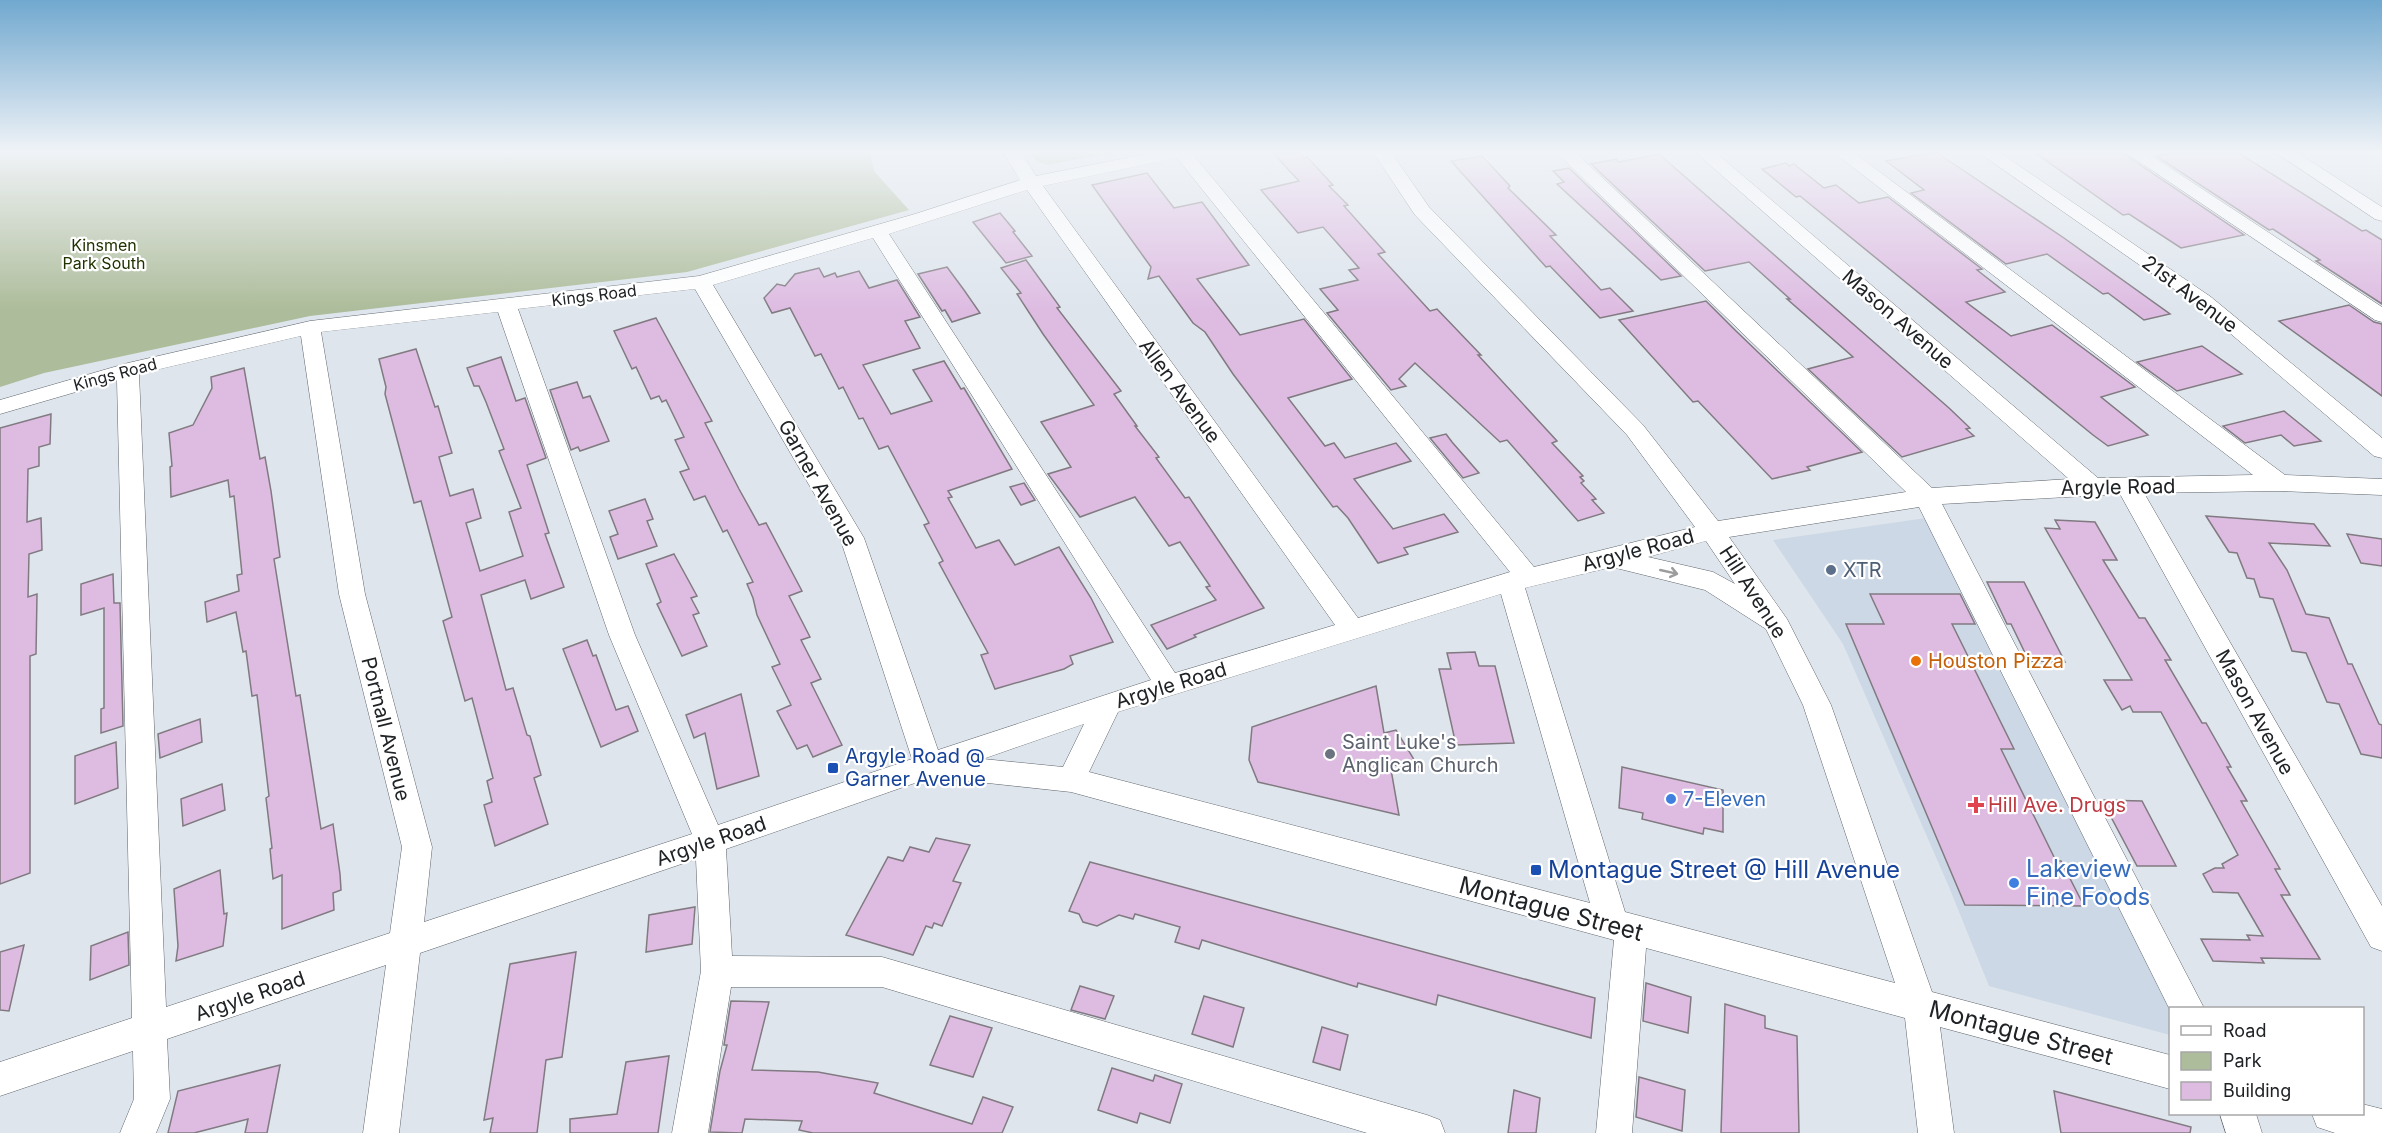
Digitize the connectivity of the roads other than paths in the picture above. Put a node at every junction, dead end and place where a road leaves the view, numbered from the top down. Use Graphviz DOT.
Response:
graph roads {
  1 [pos="961,205"];
  2 [pos="1047,205"];
  3 [pos="1223,205"];
  4 [pos="1418,205"];
  5 [pos="1620,205"];
  6 [pos="1765,205"];
  7 [pos="1912,205"];
  8 [pos="2064,205"];
  9 [pos="2214,205"];
  10 [pos="2366,205"];
  11 [pos="2382,215"];
  12 [pos="878,231"];
  13 [pos="701,282"];
  14 [pos="506,306"];
  15 [pos="2382,316"];
  16 [pos="310,327"];
  17 [pos="128,370"];
  18 [pos="0,407"];
  19 [pos="2382,450"];
  20 [pos="2279,483"];
  21 [pos="2092,486"];
  22 [pos="2128,487"];
  23 [pos="2382,487"];
  24 [pos="1926,497"];
  25 [pos="1712,531"];
  26 [pos="1612,558"];
  27 [pos="1519,580"];
  28 [pos="1778,626"];
  29 [pos="1352,629"];
  30 [pos="1169,686"];
  31 [pos="1108,704"];
  32 [pos="929,766"];
  33 [pos="1071,780"];
  34 [pos="711,841"];
  35 [pos="1622,928"];
  36 [pos="2382,936"];
  37 [pos="405,944"];
  38 [pos="717,971"];
  39 [pos="1920,1007"];
  40 [pos="2186,1007"];
  41 [pos="150,1030"];
  42 [pos="2169,1072"];
  43 [pos="0,1079"];
  44 [pos="2239,1115"];
  45 [pos="2337,1115"];
  46 [pos="2382,1127"];
  47 [pos="138,1133"];
  48 [pos="381,1133"];
  49 [pos="690,1133"];
  50 [pos="1427,1133"];
  51 [pos="1614,1133"];
  52 [pos="1936,1133"];
  53 [pos="2244,1133"];
  1 -- 12 [label="street, Kings Road"];
  2 -- 29 [label="street, Allen Avenue"];
  3 -- 27 [label="street"];
  4 -- 25 [label="street, Hill Avenue"];
  5 -- 24 [label="street"];
  6 -- 21 [label="street, Mason Avenue"];
  7 -- 20 [label="street"];
  8 -- 19 [label="street, 21st Avenue"];
  9 -- 15 [label="street"];
  10 -- 11 [label="street"];
  12 -- 13 [label="street, Kings Road"];
  12 -- 30 [label="street"];
  13 -- 14 [label="street, Kings Road"];
  13 -- 32 [label="street, Garner Avenue"];
  14 -- 16 [label="street, Kings Road"];
  14 -- 34 [label="street"];
  16 -- 17 [label="street, Kings Road"];
  16 -- 37 [label="street, Portnall Avenue"];
  17 -- 18 [label="street, Kings Road"];
  17 -- 41 [label="street"];
  20 -- 22 [label="street, Argyle Road"];
  20 -- 23 [label="street, Argyle Road"];
  21 -- 22 [label="street, Argyle Road"];
  21 -- 24 [label="street, Argyle Road"];
  22 -- 36 [label="street, Mason Avenue"];
  24 -- 25 [label="street, Argyle Road"];
  24 -- 40 [label="street"];
  25 -- 26 [label="street, Argyle Road"];
  25 -- 28 [label="street, Hill Avenue"];
  26 -- 27 [label="street, Argyle Road"];
  26 -- 28 [label="street, one-way"];
  27 -- 29 [label="street, Argyle Road"];
  27 -- 35 [label="street"];
  28 -- 39 [label="street, Hill Avenue"];
  29 -- 30 [label="street, Argyle Road"];
  30 -- 31 [label="street, Argyle Road"];
  31 -- 32 [label="street, Argyle Road"];
  31 -- 33 [label="street"];
  32 -- 33 [label="street, Montague Street"];
  32 -- 34 [label="street, Argyle Road"];
  33 -- 35 [label="street, Montague Street"];
  34 -- 37 [label="street, Argyle Road"];
  34 -- 38 [label="street"];
  35 -- 39 [label="street, Montague Street"];
  35 -- 51 [label="street"];
  37 -- 41 [label="street, Argyle Road"];
  37 -- 48 [label="street, Portnall Avenue"];
  38 -- 49 [label="street"];
  38 -- 50 [label="street"];
  39 -- 42 [label="street, Montague Street"];
  39 -- 52 [label="street, Hill Avenue"];
  41 -- 43 [label="street, Argyle Road"];
  41 -- 47 [label="street"];
  44 -- 53 [label="street"];
  45 -- 46 [label="street"];
}
